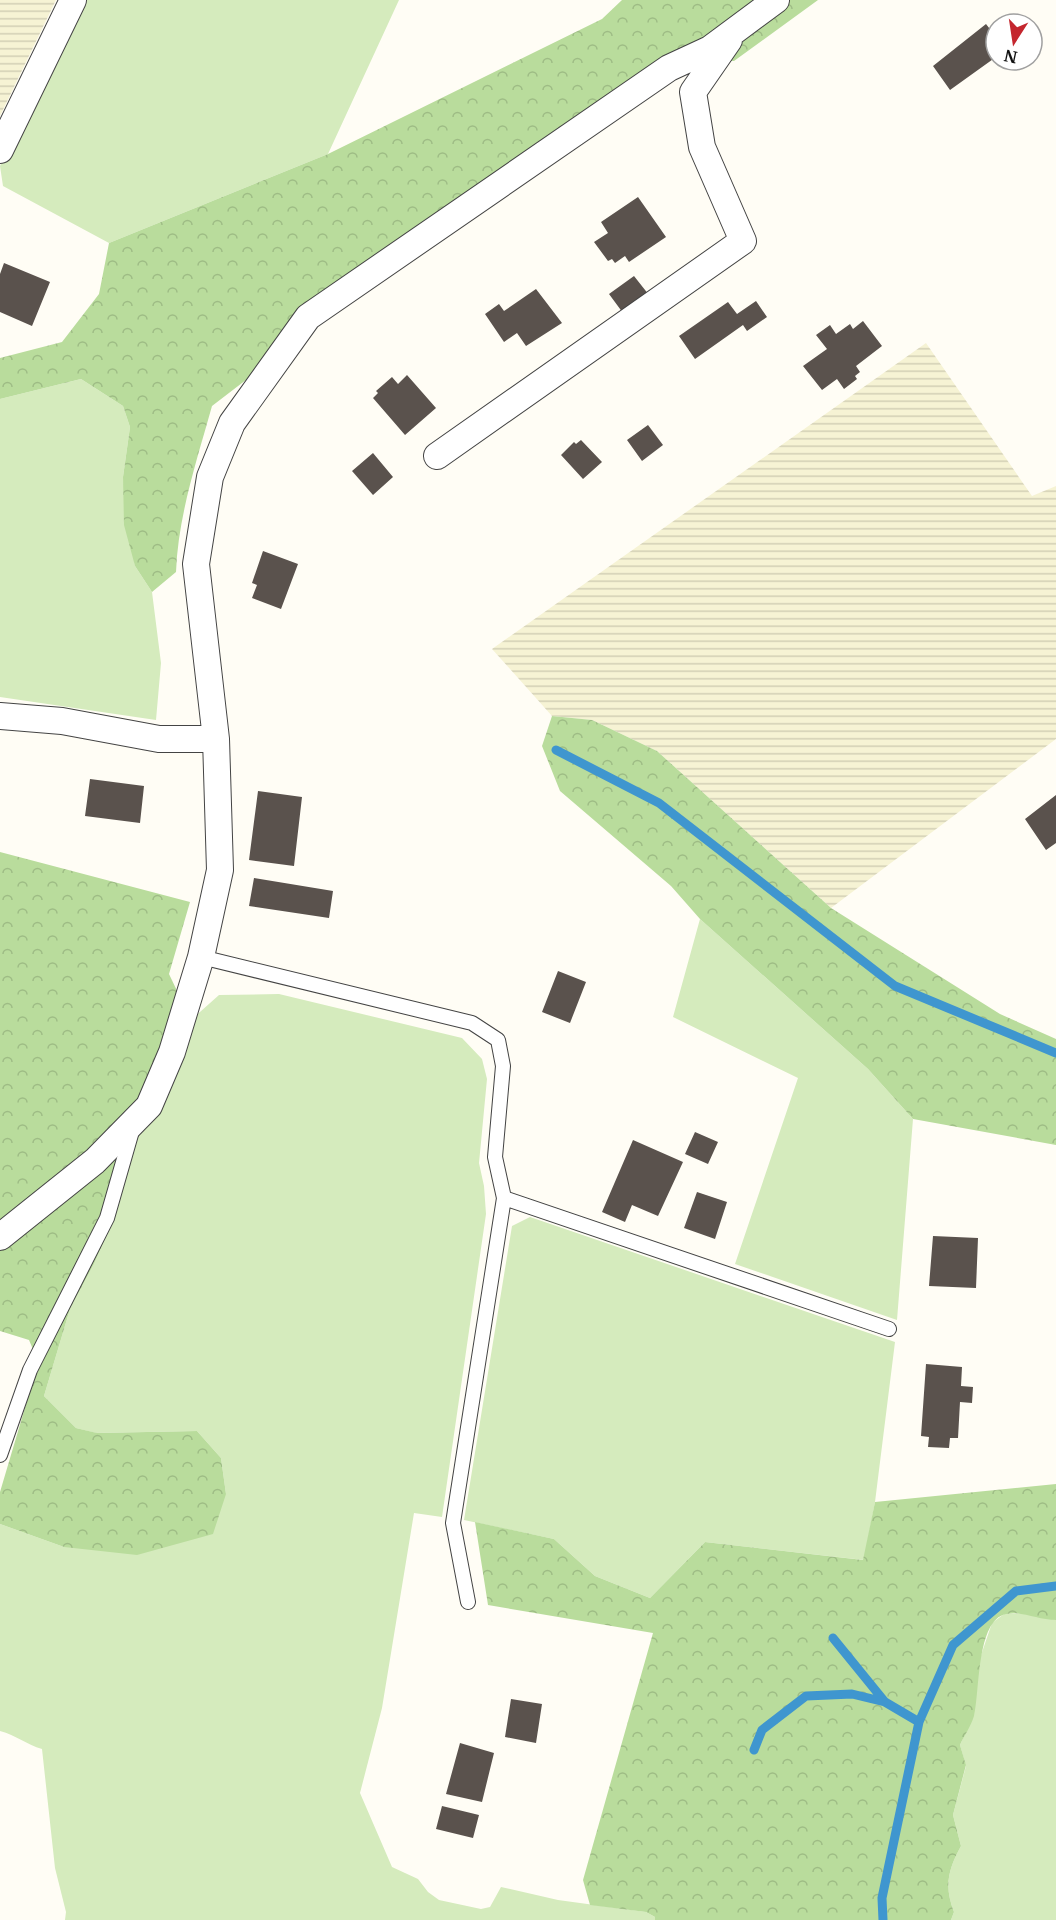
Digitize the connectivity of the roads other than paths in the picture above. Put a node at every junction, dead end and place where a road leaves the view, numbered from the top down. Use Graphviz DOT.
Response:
graph roads {
  1 [pos="73,0"];
  2 [pos="776,0"];
  3 [pos="734,32"];
  4 [pos="0,150"];
  5 [pos="437,456"];
  6 [pos="0,717"];
  7 [pos="216,739"];
  8 [pos="201,957"];
  9 [pos="135,1120"];
  10 [pos="504,1198"];
  11 [pos="0,1237"];
  12 [pos="889,1329"];
  13 [pos="0,1455"];
  14 [pos="468,1602"];
  1 -- 4 [label="street"];
  2 -- 3 [label="street"];
  3 -- 5 [label="street"];
  3 -- 7 [label="street"];
  6 -- 7 [label="street"];
  7 -- 8 [label="street"];
  8 -- 9 [label="street"];
  8 -- 10 [label="lane"];
  9 -- 11 [label="street"];
  9 -- 13 [label="lane"];
  10 -- 12 [label="lane"];
  10 -- 14 [label="lane"];
}
